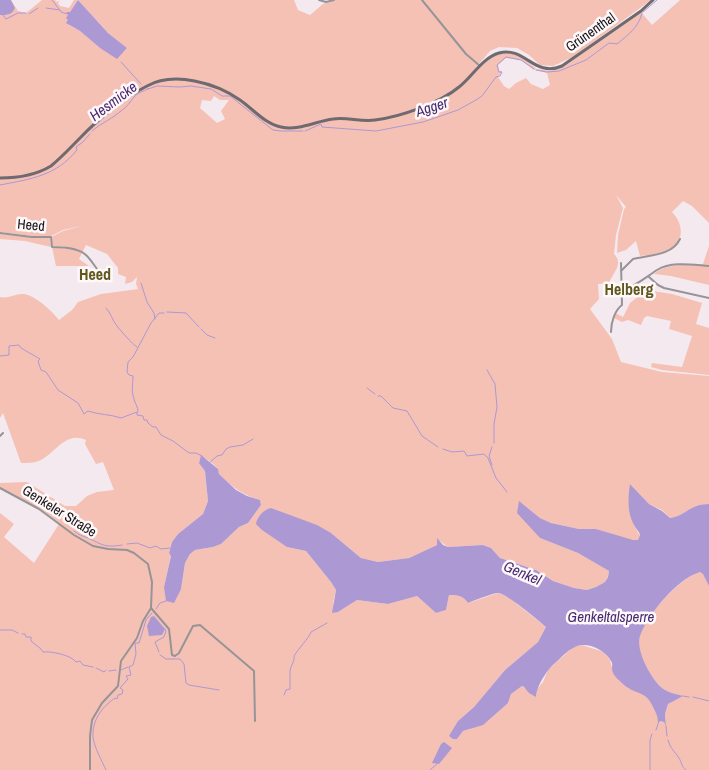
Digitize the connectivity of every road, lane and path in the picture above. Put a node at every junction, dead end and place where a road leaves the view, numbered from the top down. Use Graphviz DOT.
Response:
graph roads {
  1 [pos="320,0"];
  2 [pos="334,0"];
  3 [pos="422,0"];
  4 [pos="653,0"];
  5 [pos="480,66"];
  6 [pos="0,178"];
  7 [pos="0,233"];
  8 [pos="680,239"];
  9 [pos="621,263"];
  10 [pos="709,266"];
  11 [pos="621,271"];
  12 [pos="649,277"];
  13 [pos="106,278"];
  14 [pos="623,290"];
  15 [pos="709,298"];
  16 [pos="611,332"];
  17 [pos="3,434"];
  18 [pos="0,436"];
  19 [pos="0,488"];
  20 [pos="151,608"];
  21 [pos="255,721"];
  22 [pos="90,770"];
  1 -- 2 [label="street"];
  3 -- 5 [label="street"];
  4 -- 5 [label="main road, Grünenthal"];
  5 -- 6 [label="main road"];
  7 -- 13 [label="street, Heed"];
  8 -- 11 [label="street"];
  9 -- 11 [label="street"];
  10 -- 12 [label="street"];
  11 -- 14 [label="street"];
  12 -- 14 [label="street"];
  12 -- 15 [label="street"];
  14 -- 16 [label="street"];
  17 -- 18 [label="street"];
  19 -- 20 [label="street, Genkeler Straße"];
  20 -- 21 [label="street"];
  20 -- 22 [label="street"];
}
